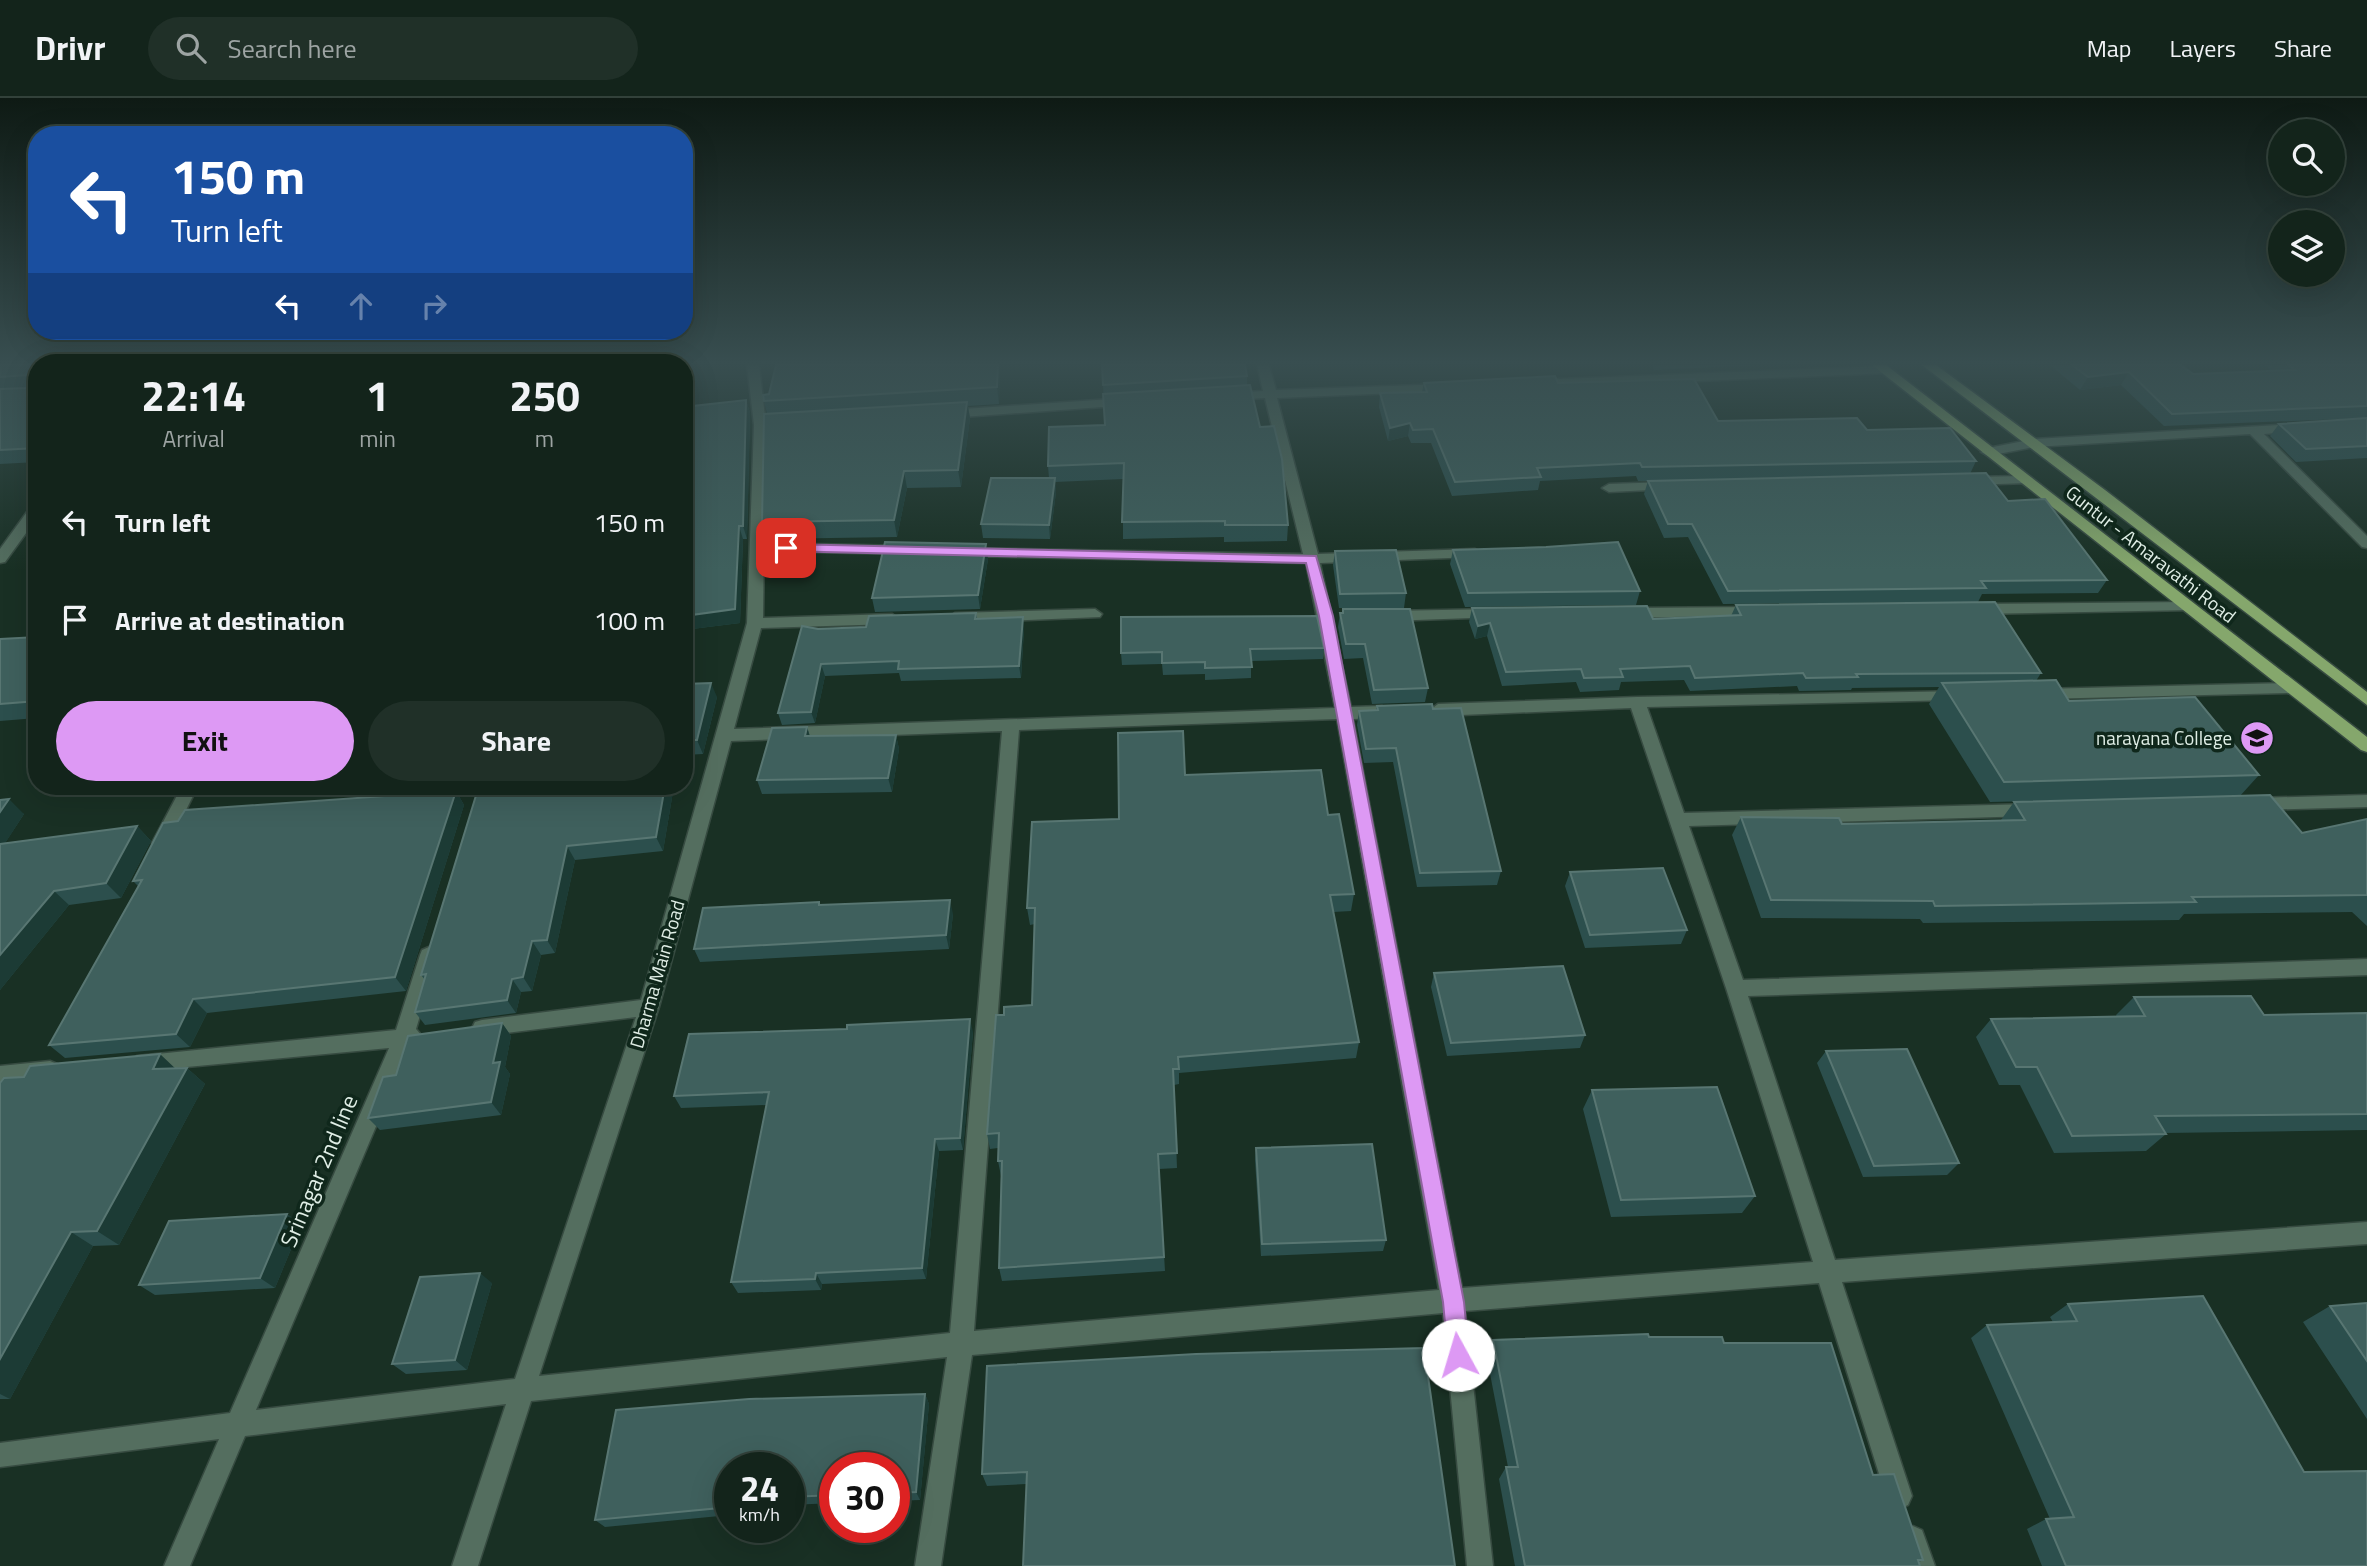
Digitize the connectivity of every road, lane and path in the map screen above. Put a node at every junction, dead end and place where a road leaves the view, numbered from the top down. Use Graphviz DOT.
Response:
graph roads {
  1 [pos="766,434"];
  2 [pos="1280,434"];
  3 [pos="1964,434"];
  4 [pos="2021,434"];
  5 [pos="2194,434"];
  6 [pos="2257,434"];
  7 [pos="2034,443"];
  8 [pos="1988,452"];
  9 [pos="2024,480"];
  10 [pos="1955,481"];
  11 [pos="1678,486"];
  12 [pos="1609,488"];
  13 [pos="28,520"];
  14 [pos="2367,544"];
  15 [pos="758,547"];
  16 [pos="924,551"];
  17 [pos="951,551"];
  18 [pos="1491,552"];
  19 [pos="0,559"];
  20 [pos="1311,559"];
  21 [pos="2188,607"];
  22 [pos="1965,609"];
  23 [pos="1771,611"];
  24 [pos="1618,613"];
  25 [pos="1095,614"];
  26 [pos="1507,614"];
  27 [pos="1368,616"];
  28 [pos="945,618"];
  29 [pos="904,619"];
  30 [pos="755,624"];
  31 [pos="2294,688"];
  32 [pos="2028,694"];
  33 [pos="1972,695"];
  34 [pos="2367,700"];
  35 [pos="1637,702"];
  36 [pos="1428,710"];
  37 [pos="1400,711"];
  38 [pos="1344,713"];
  39 [pos="1011,726"];
  40 [pos="725,735"];
  41 [pos="2367,747"];
  42 [pos="185,795"];
  43 [pos="2367,801"];
  44 [pos="2243,804"];
  45 [pos="2049,810"];
  46 [pos="1676,820"];
  47 [pos="152,860"];
  48 [pos="436,932"];
  49 [pos="2367,967"];
  50 [pos="1736,988"];
  51 [pos="649,1007"];
  52 [pos="458,1031"];
  53 [pos="431,1035"];
  54 [pos="403,1038"];
  55 [pos="58,1046"];
  56 [pos="128,1063"];
  57 [pos="73,1068"];
  58 [pos="45,1071"];
  59 [pos="0,1076"];
  60 [pos="2367,1233"];
  61 [pos="1828,1271"];
  62 [pos="1453,1302"];
  63 [pos="961,1346"];
  64 [pos="524,1390"];
  65 [pos="239,1425"];
  66 [pos="0,1455"];
  67 [pos="177,1566"];
  68 [pos="465,1566"];
  69 [pos="928,1566"];
  70 [pos="1480,1566"];
  71 [pos="1922,1566"];
  1 -- 15 [label="street, Dharma Main Road"];
  2 -- 20 [label="street"];
  3 -- 8 [label="main road, Guntur - Amaravathi Road"];
  4 -- 7 [label="main road, Guntur - Amaravathi Road"];
  5 -- 7 [label="street"];
  6 -- 14 [label="street"];
  7 -- 8 [label="street"];
  7 -- 34 [label="main road, Guntur - Amaravathi Road"];
  8 -- 9 [label="main road, Guntur - Amaravathi Road"];
  9 -- 10 [label="street"];
  9 -- 21 [label="main road, Guntur - Amaravathi Road"];
  11 -- 12 [label="street"];
  13 -- 19 [label="street"];
  15 -- 16 [label="street"];
  15 -- 30 [label="street, Dharma Main Road"];
  17 -- 20 [label="street"];
  18 -- 20 [label="street"];
  20 -- 38 [label="street"];
  21 -- 22 [label="street"];
  21 -- 31 [label="main road, Guntur - Amaravathi Road"];
  23 -- 24 [label="street"];
  25 -- 28 [label="street"];
  26 -- 27 [label="street"];
  29 -- 30 [label="street"];
  30 -- 40 [label="street, Dharma Main Road"];
  31 -- 32 [label="street"];
  31 -- 41 [label="main road, Guntur - Amaravathi Road"];
  33 -- 35 [label="street"];
  35 -- 36 [label="street"];
  35 -- 46 [label="street"];
  37 -- 38 [label="street"];
  38 -- 39 [label="street"];
  38 -- 62 [label="street"];
  39 -- 40 [label="street"];
  39 -- 63 [label="street"];
  40 -- 51 [label="street, Dharma Main Road"];
  42 -- 47 [label="street"];
  43 -- 44 [label="street"];
  45 -- 46 [label="street"];
  46 -- 50 [label="street"];
  48 -- 54 [label="street, Srinagar 2nd line"];
  49 -- 50 [label="street"];
  50 -- 61 [label="street"];
  51 -- 52 [label="street"];
  51 -- 64 [label="street, Dharma Main Road"];
  53 -- 54 [label="street"];
  54 -- 56 [label="street"];
  54 -- 65 [label="street, Srinagar 2nd line"];
  55 -- 58 [label="street"];
  57 -- 58 [label="street"];
  58 -- 59 [label="street"];
  60 -- 61 [label="street"];
  61 -- 62 [label="street"];
  61 -- 71 [label="street"];
  62 -- 63 [label="street"];
  62 -- 70 [label="street"];
  63 -- 64 [label="street"];
  63 -- 69 [label="street"];
  64 -- 65 [label="street"];
  64 -- 68 [label="street, Dharma Main Road"];
  65 -- 66 [label="street"];
  65 -- 67 [label="street, Srinagar 2nd line"];
}
